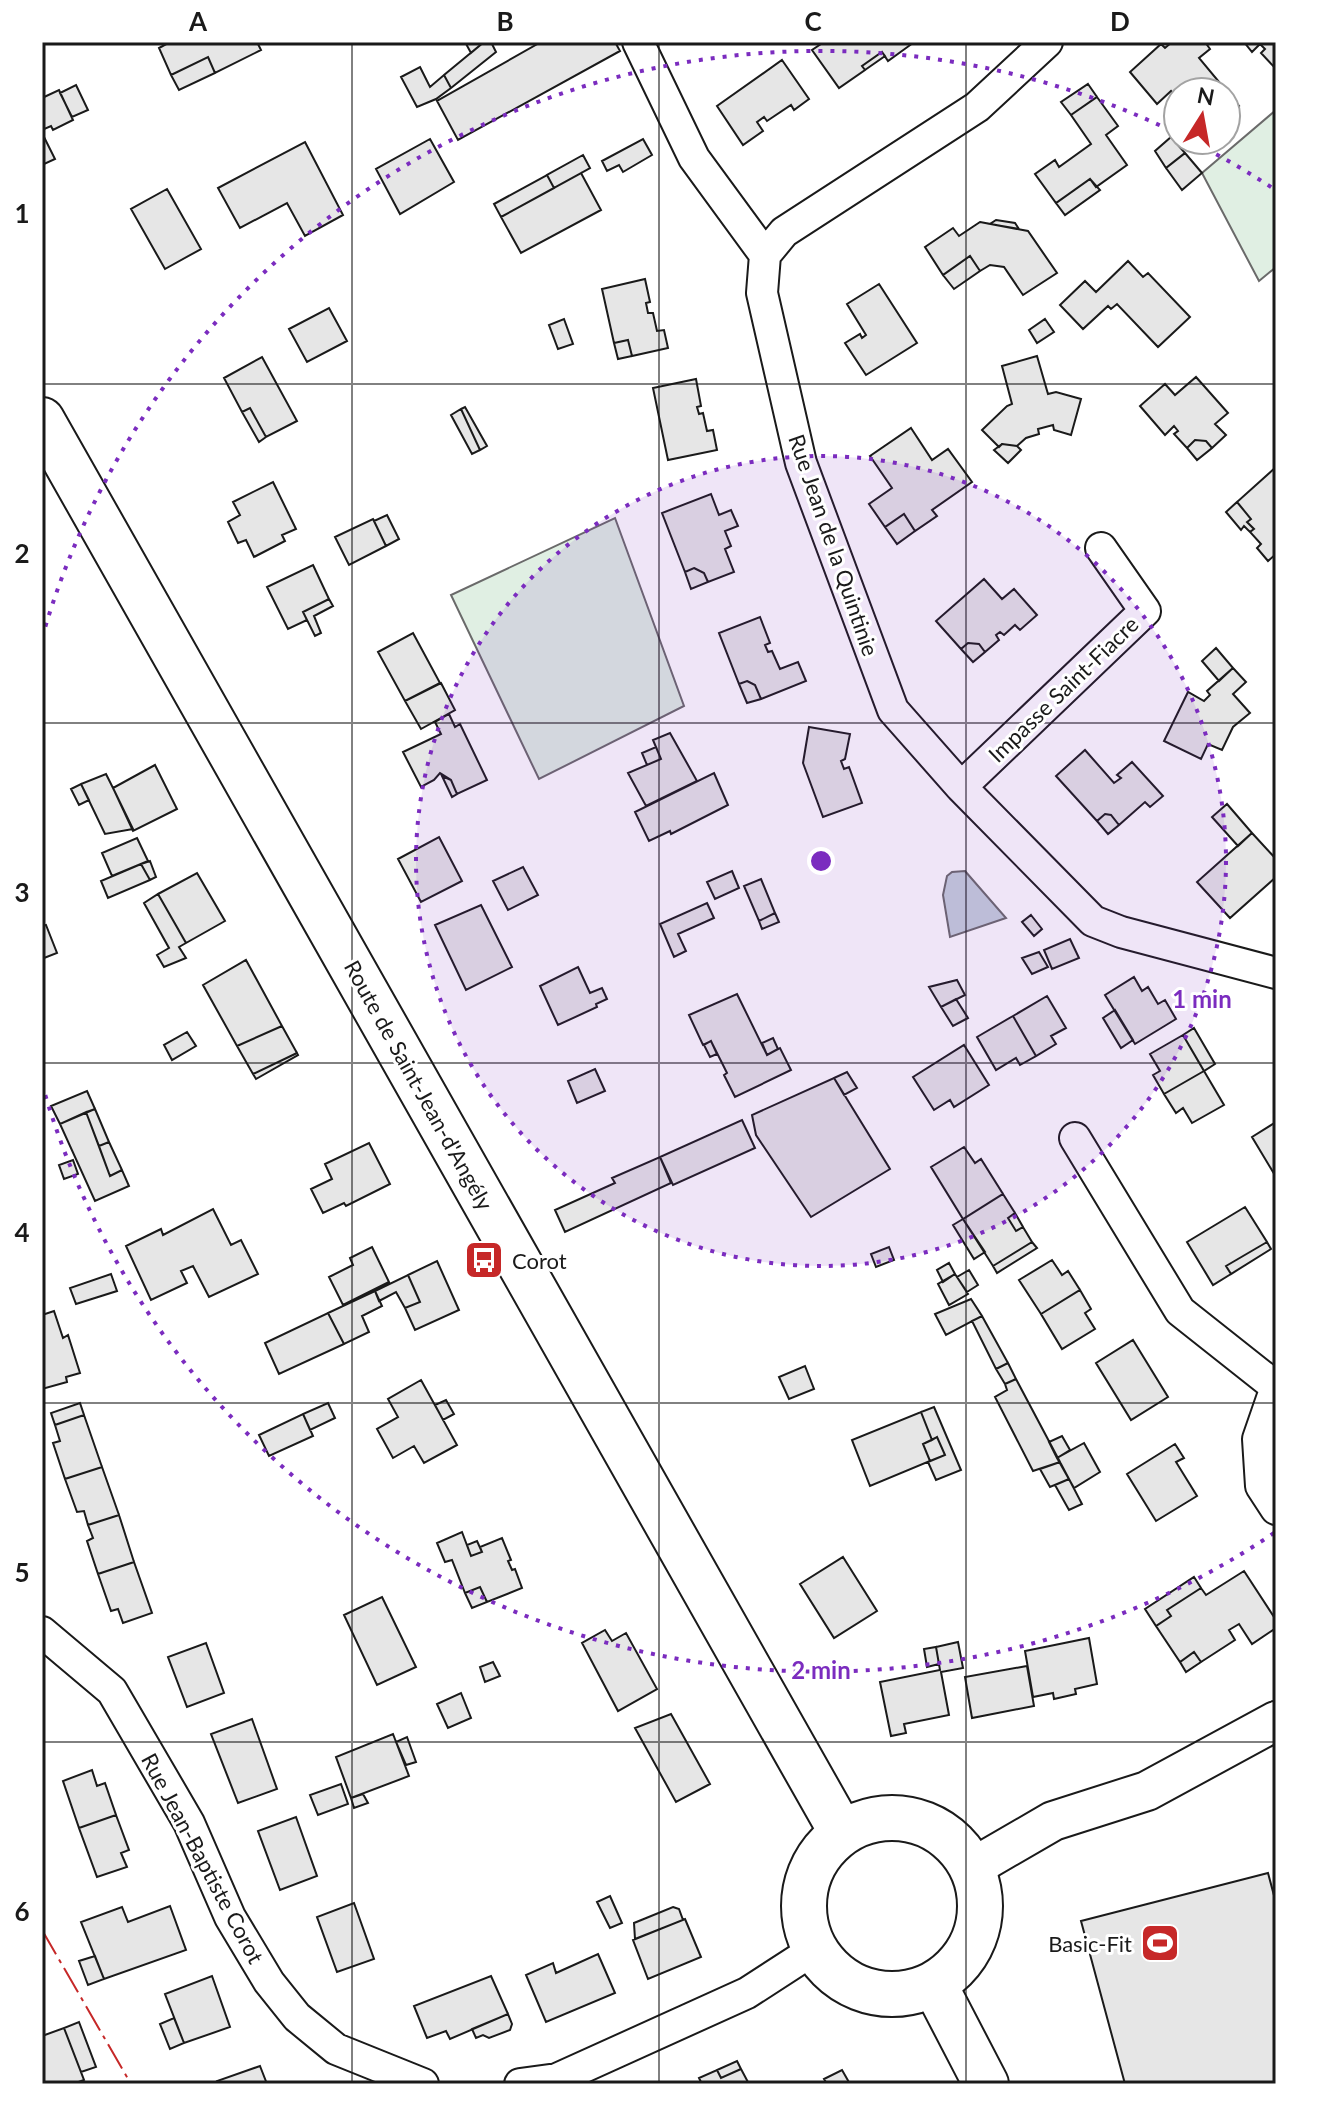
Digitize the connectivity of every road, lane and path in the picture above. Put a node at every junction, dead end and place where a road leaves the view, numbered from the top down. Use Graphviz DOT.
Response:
graph roads {
  1 [pos="638,42"];
  2 [pos="1047,42"];
  3 [pos="765,255"];
  4 [pos="43,423"];
  5 [pos="1101,548"];
  6 [pos="961,787"];
  7 [pos="1276,973"];
  8 [pos="1075,1138"];
  9 [pos="1276,1387"];
  10 [pos="1276,1509"];
  11 [pos="42,1632"];
  12 [pos="1276,1721"];
  13 [pos="842,1833"];
  14 [pos="972,1868"];
  15 [pos="815,1949"];
  16 [pos="934,1984"];
  17 [pos="423,2084"];
  18 [pos="520,2084"];
  19 [pos="986,2084"];
  1 -- 3 [label="street"];
  2 -- 3 [label="street"];
  3 -- 6 [label="street, Rue Jean de la Quintinie"];
  4 -- 13 [label="main road, Route de Saint-Jean-d'Angély"];
  5 -- 6 [label="street, Impasse Saint-Fiacre"];
  6 -- 7 [label="street, Rue Jean de la Quintinie"];
  8 -- 9 [label="street"];
  9 -- 10 [label="street"];
  11 -- 17 [label="street, Rue Jean-Baptiste Corot"];
  12 -- 14 [label="street"];
  13 -- 14 [label="main road"];
  13 -- 15 [label="main road"];
  14 -- 16 [label="main road"];
  15 -- 16 [label="main road"];
  15 -- 18 [label="street"];
  16 -- 19 [label="main road"];
}
